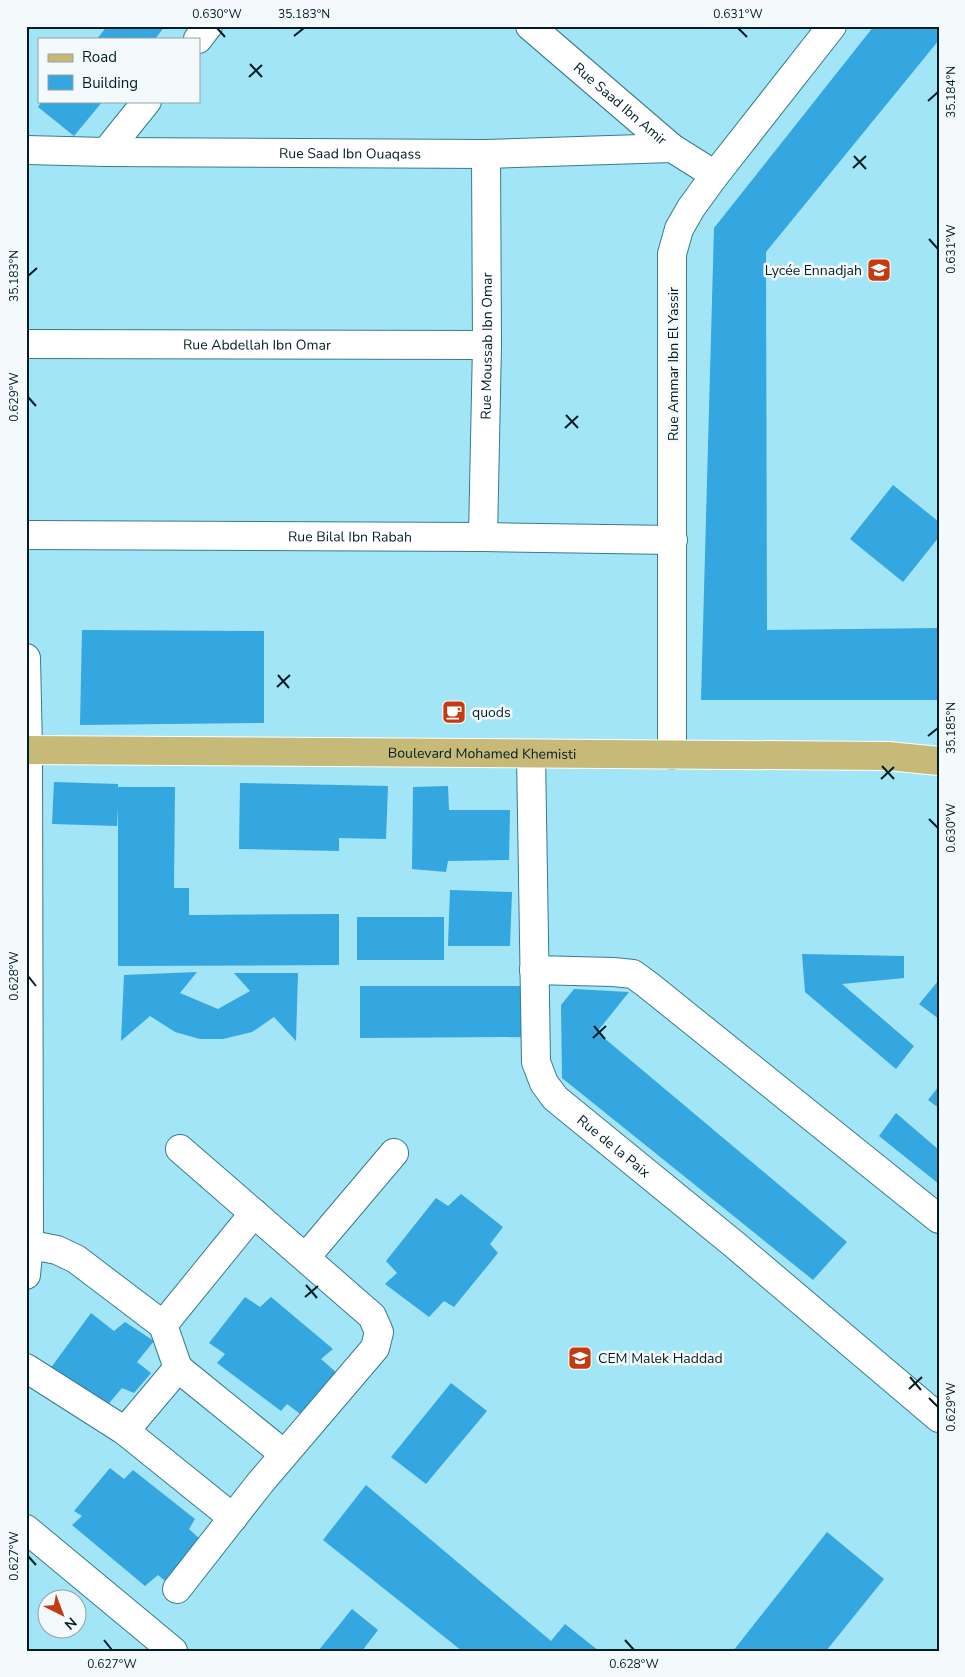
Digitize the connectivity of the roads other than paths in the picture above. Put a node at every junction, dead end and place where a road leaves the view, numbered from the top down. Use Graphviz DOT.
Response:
graph roads {
  1 [pos="208,26"];
  2 [pos="530,26"];
  3 [pos="832,26"];
  4 [pos="199,38"];
  5 [pos="146,102"];
  6 [pos="26,126"];
  7 [pos="672,148"];
  8 [pos="26,150"];
  9 [pos="106,152"];
  10 [pos="486,154"];
  11 [pos="26,167"];
  12 [pos="715,175"];
  13 [pos="26,344"];
  14 [pos="487,345"];
  15 [pos="26,535"];
  16 [pos="483,537"];
  17 [pos="673,540"];
  18 [pos="26,658"];
  19 [pos="27,750"];
  20 [pos="531,754"];
  21 [pos="672,755"];
  22 [pos="939,761"];
  23 [pos="534,970"];
  24 [pos="180,1149"];
  25 [pos="394,1153"];
  26 [pos="254,1212"];
  27 [pos="939,1219"];
  28 [pos="28,1244"];
  29 [pos="306,1257"];
  30 [pos="26,1275"];
  31 [pos="163,1325"];
  32 [pos="26,1368"];
  33 [pos="178,1368"];
  34 [pos="936,1410"];
  35 [pos="125,1431"];
  36 [pos="284,1454"];
  37 [pos="233,1518"];
  38 [pos="26,1529"];
  39 [pos="177,1589"];
  40 [pos="167,1649"];
  1 -- 4 [label="street"];
  2 -- 7 [label="street, Rue Saad Ibn Amir"];
  3 -- 12 [label="street, Rue Ammar Ibn El Yassir"];
  5 -- 9 [label="street"];
  6 -- 8 [label="street"];
  7 -- 10 [label="street, Rue Saad Ibn Ouaqass"];
  7 -- 12 [label="street, Rue Saad Ibn Amir"];
  8 -- 9 [label="street, Rue Saad Ibn Ouaqass"];
  8 -- 11 [label="street"];
  9 -- 10 [label="street, Rue Saad Ibn Ouaqass"];
  10 -- 14 [label="street, Rue Moussab Ibn Omar"];
  12 -- 17 [label="street, Rue Ammar Ibn El Yassir"];
  13 -- 14 [label="street, Rue Abdellah Ibn Omar"];
  14 -- 16 [label="street, Rue Moussab Ibn Omar"];
  15 -- 16 [label="street, Rue Bilal Ibn Rabah"];
  16 -- 17 [label="street, Rue Bilal Ibn Rabah"];
  17 -- 21 [label="street, Rue Ammar Ibn El Yassir"];
  18 -- 19 [label="street"];
  19 -- 20 [label="main road, Boulevard Mohamed Khemisti"];
  19 -- 28 [label="street"];
  20 -- 21 [label="main road, Boulevard Mohamed Khemisti"];
  20 -- 23 [label="street, Rue de la Paix"];
  21 -- 22 [label="main road, Boulevard Mohamed Khemisti"];
  23 -- 27 [label="street"];
  23 -- 34 [label="street, Rue de la Paix"];
  24 -- 26 [label="street"];
  25 -- 29 [label="street"];
  26 -- 29 [label="street"];
  26 -- 31 [label="street"];
  28 -- 30 [label="street"];
  28 -- 31 [label="street"];
  29 -- 36 [label="street"];
  31 -- 33 [label="street"];
  32 -- 35 [label="street"];
  33 -- 35 [label="street"];
  33 -- 36 [label="street"];
  35 -- 37 [label="street"];
  36 -- 37 [label="street"];
  37 -- 39 [label="street"];
  38 -- 40 [label="street"];
}
